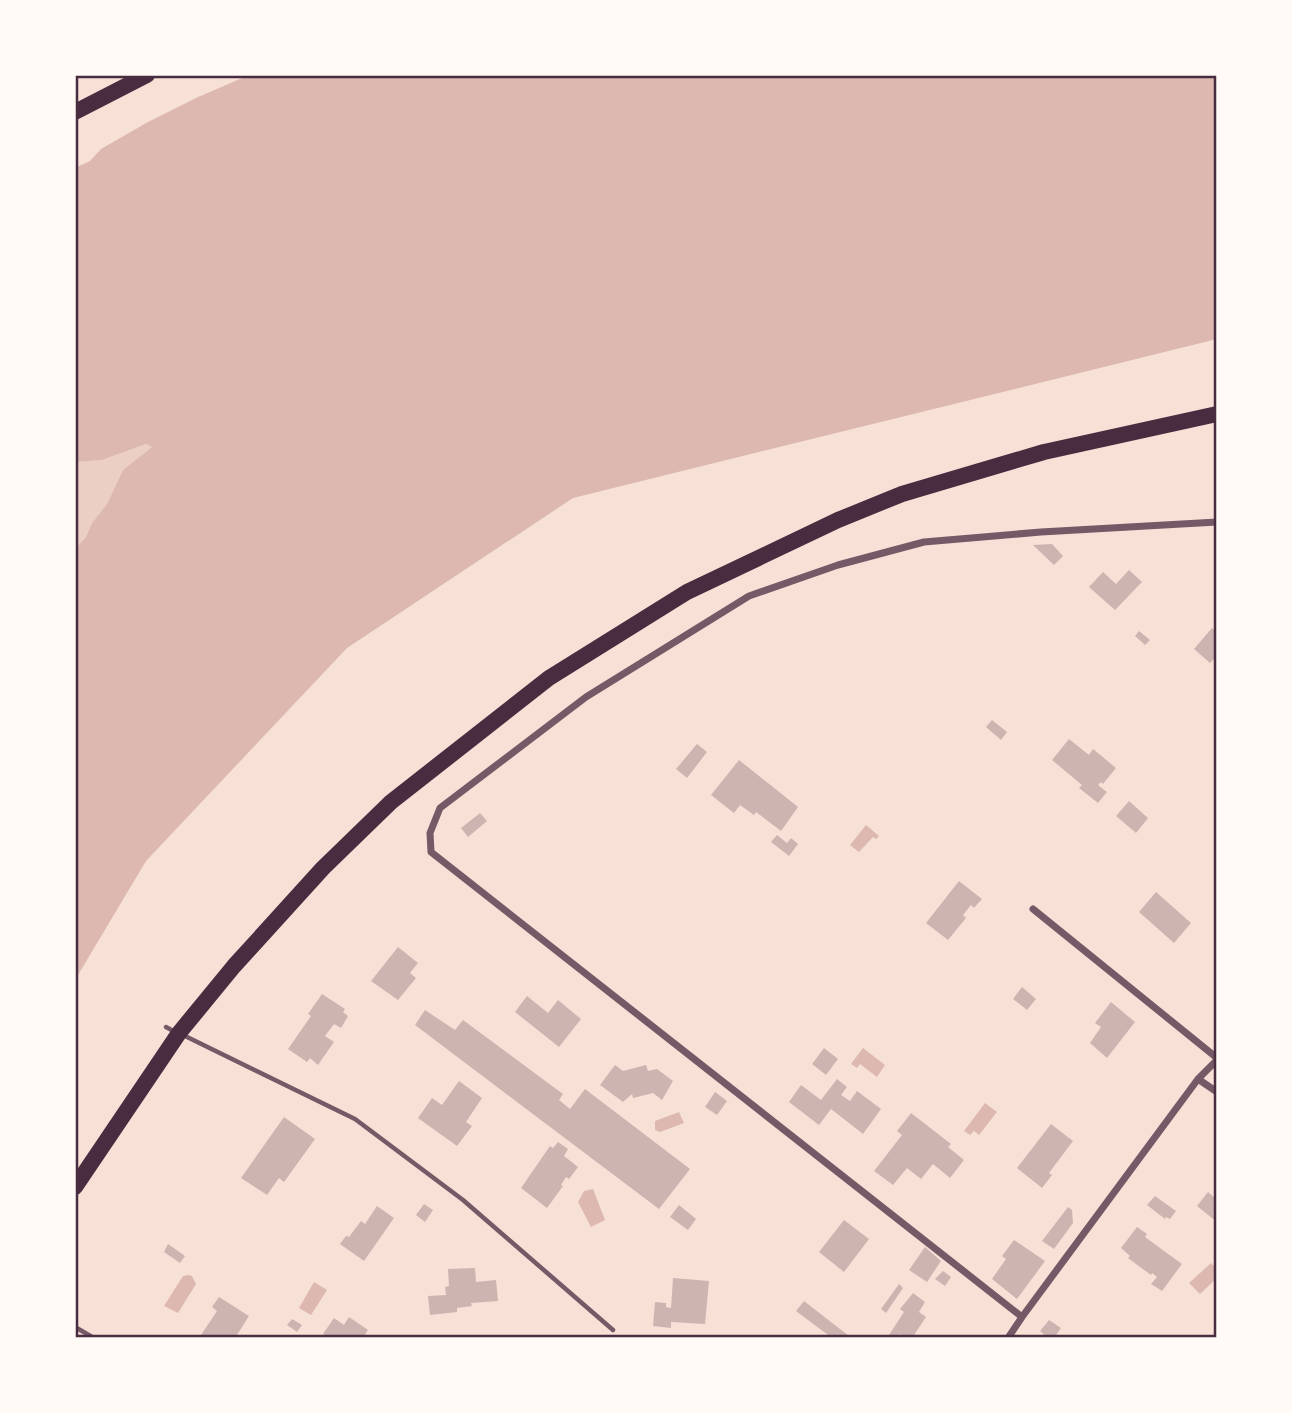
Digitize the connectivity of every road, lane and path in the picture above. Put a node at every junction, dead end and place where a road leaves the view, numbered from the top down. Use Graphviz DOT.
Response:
graph roads {
  1 [pos="147,75"];
  2 [pos="75,112"];
  3 [pos="1217,414"];
  4 [pos="1217,522"];
  5 [pos="1033,909"];
  6 [pos="173,1030"];
  7 [pos="1217,1059"];
  8 [pos="1198,1079"];
  9 [pos="1217,1092"];
  10 [pos="75,1187"];
  11 [pos="1022,1317"];
  12 [pos="75,1327"];
  13 [pos="613,1329"];
  14 [pos="94,1338"];
  15 [pos="1008,1338"];
  1 -- 2 [label="main road"];
  3 -- 6 [label="main road"];
  4 -- 11 [label="street"];
  5 -- 7 [label="street"];
  6 -- 10 [label="main road"];
  6 -- 13 [label="lane"];
  7 -- 8 [label="street"];
  8 -- 9 [label="street"];
  8 -- 11 [label="street"];
  11 -- 15 [label="street"];
  12 -- 14 [label="lane"];
}
